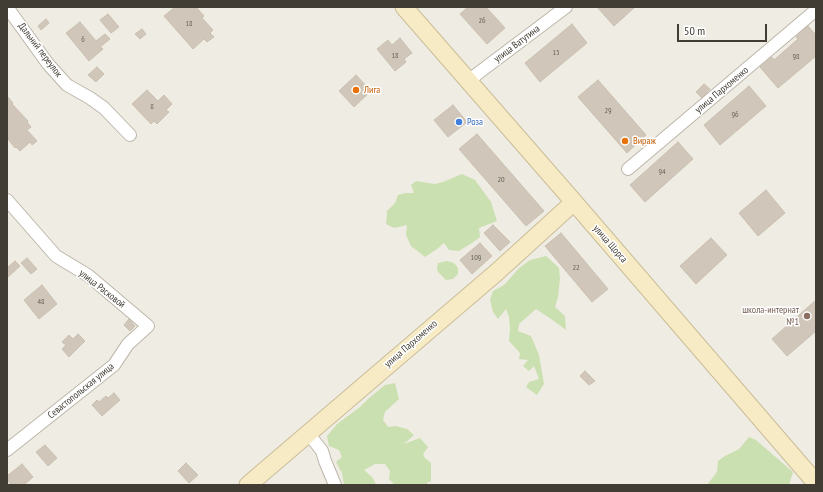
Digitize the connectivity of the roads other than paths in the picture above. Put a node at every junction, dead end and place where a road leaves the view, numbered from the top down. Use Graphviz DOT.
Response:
graph roads {
  1 [pos="7,7"];
  2 [pos="404,7"];
  3 [pos="566,7"];
  4 [pos="816,10"];
  5 [pos="469,81"];
  6 [pos="130,135"];
  7 [pos="628,169"];
  8 [pos="574,202"];
  9 [pos="9,205"];
  10 [pos="148,326"];
  11 [pos="308,433"];
  12 [pos="7,450"];
  13 [pos="816,482"];
  14 [pos="248,485"];
  15 [pos="335,485"];
  1 -- 6 [label="street, Дальний переулок"];
  2 -- 5 [label="main road, улица Щорса"];
  3 -- 5 [label="street, улица Ватутина"];
  4 -- 7 [label="street, улица Пархоменко"];
  5 -- 8 [label="main road, улица Щорса"];
  8 -- 11 [label="main road, улица Пархоменко"];
  8 -- 13 [label="main road, улица Щорса"];
  9 -- 10 [label="street, улица Расковой"];
  10 -- 12 [label="street, Севастопольская улица"];
  11 -- 14 [label="main road, улица Пархоменко"];
  11 -- 15 [label="street"];
}
